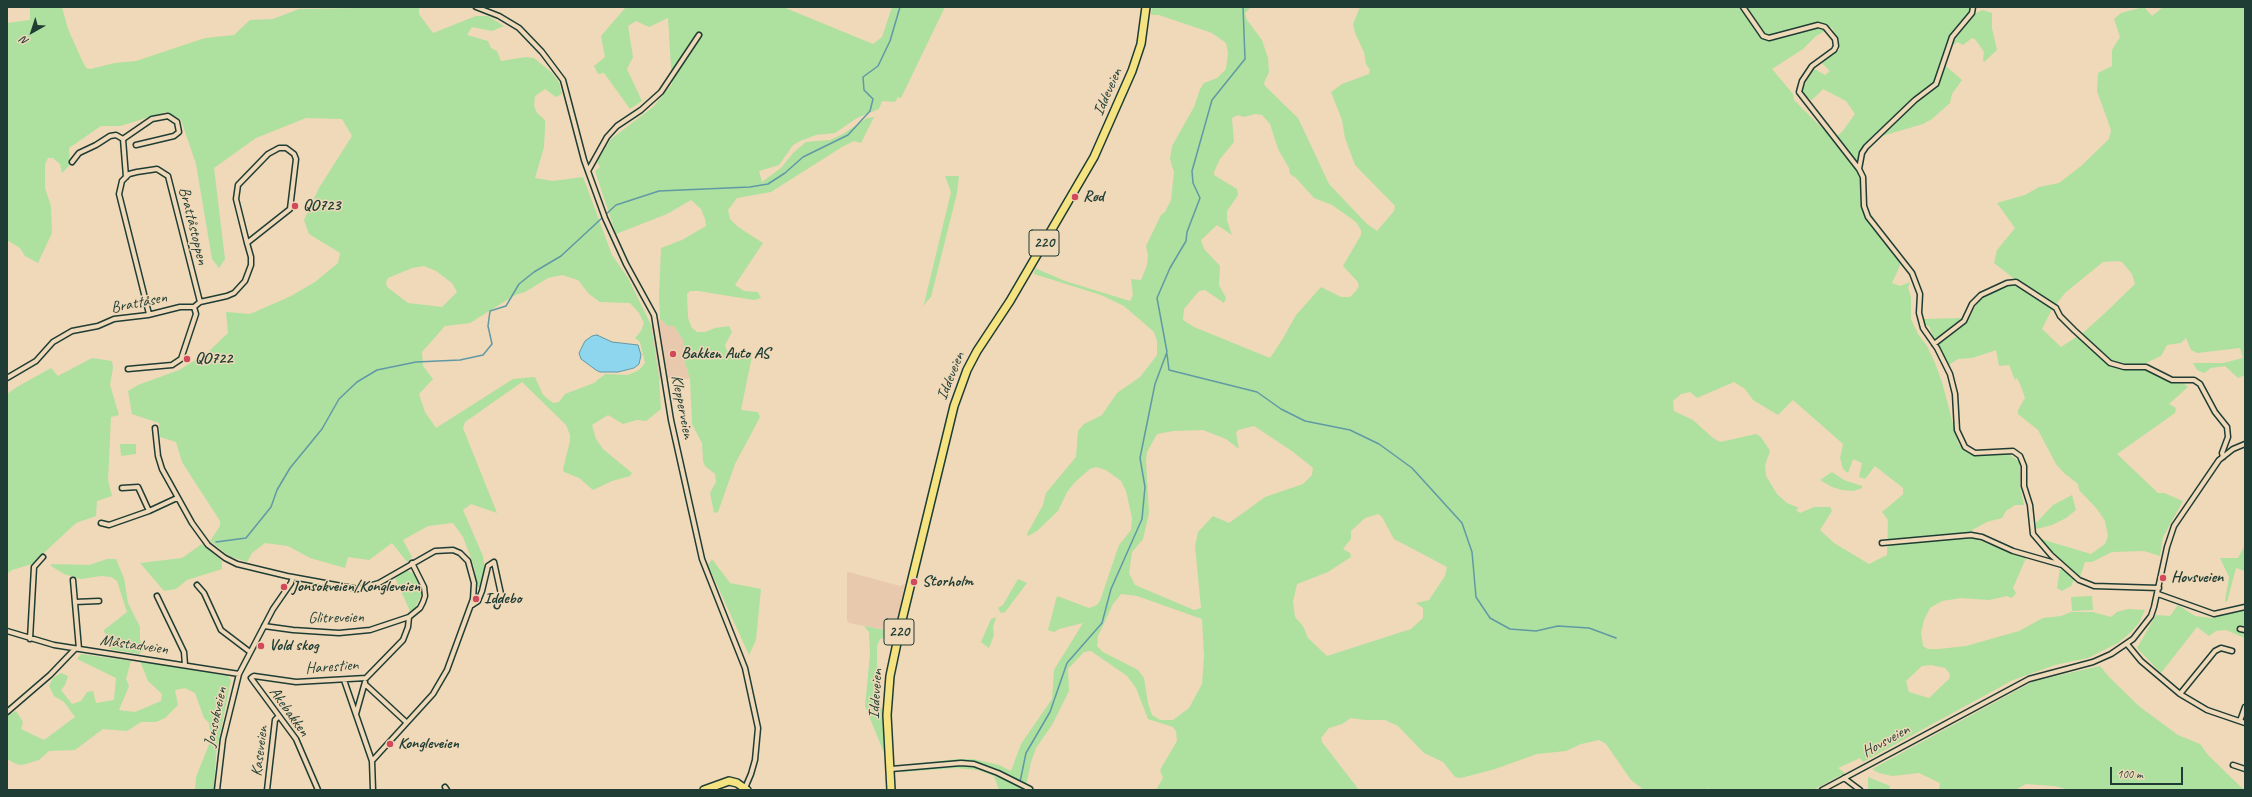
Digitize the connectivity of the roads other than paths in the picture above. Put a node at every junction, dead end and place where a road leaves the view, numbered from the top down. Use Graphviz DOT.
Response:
graph roads {
  1 [pos="476,7"];
  2 [pos="1146,7"];
  3 [pos="1743,7"];
  4 [pos="1973,7"];
  5 [pos="699,35"];
  6 [pos="124,139"];
  7 [pos="136,145"];
  8 [pos="72,162"];
  9 [pos="1859,169"];
  10 [pos="588,171"];
  11 [pos="126,177"];
  12 [pos="247,243"];
  13 [pos="200,302"];
  14 [pos="194,307"];
  15 [pos="148,314"];
  16 [pos="1934,344"];
  17 [pos="128,369"];
  18 [pos="7,378"];
  19 [pos="155,428"];
  20 [pos="2245,444"];
  21 [pos="2223,457"];
  22 [pos="122,488"];
  23 [pos="177,498"];
  24 [pos="149,511"];
  25 [pos="101,523"];
  26 [pos="1882,543"];
  27 [pos="43,557"];
  28 [pos="2052,557"];
  29 [pos="412,563"];
  30 [pos="2050,563"];
  31 [pos="2062,565"];
  32 [pos="293,578"];
  33 [pos="73,580"];
  34 [pos="197,584"];
  35 [pos="2159,588"];
  36 [pos="2158,594"];
  37 [pos="157,596"];
  38 [pos="99,601"];
  39 [pos="75,602"];
  40 [pos="472,606"];
  41 [pos="497,606"];
  42 [pos="2245,607"];
  43 [pos="408,617"];
  44 [pos="264,626"];
  45 [pos="2240,629"];
  46 [pos="7,630"];
  47 [pos="2245,630"];
  48 [pos="30,639"];
  49 [pos="2127,644"];
  50 [pos="77,649"];
  51 [pos="2232,651"];
  52 [pos="250,652"];
  53 [pos="185,665"];
  54 [pos="238,674"];
  55 [pos="257,676"];
  56 [pos="366,678"];
  57 [pos="344,680"];
  58 [pos="365,684"];
  59 [pos="2180,694"];
  60 [pos="2245,707"];
  61 [pos="7,712"];
  62 [pos="356,715"];
  63 [pos="279,716"];
  64 [pos="2240,721"];
  65 [pos="406,722"];
  66 [pos="2245,723"];
  67 [pos="372,761"];
  68 [pos="2233,765"];
  69 [pos="891,768"];
  70 [pos="2245,769"];
  71 [pos="1844,778"];
  72 [pos="746,789"];
  73 [pos="1030,789"];
  74 [pos="217,790"];
  75 [pos="267,790"];
  76 [pos="318,790"];
  77 [pos="373,790"];
  78 [pos="704,790"];
  79 [pos="891,790"];
  80 [pos="1822,790"];
  81 [pos="1860,790"];
  1 -- 10 [label="street, Klepperveien"];
  2 -- 69 [label="main road, Iddeveien / 220"];
  3 -- 9 [label="street"];
  4 -- 9 [label="street"];
  5 -- 10 [label="street"];
  6 -- 7 [label="street"];
  6 -- 8 [label="street"];
  6 -- 11 [label="street"];
  9 -- 16 [label="street"];
  10 -- 72 [label="street, Klepperveien"];
  11 -- 13 [label="street, Brattåstoppen"];
  11 -- 15 [label="street"];
  12 -- 12 [label="street"];
  12 -- 13 [label="street"];
  13 -- 14 [label="street"];
  14 -- 15 [label="street, Brattåsen"];
  14 -- 17 [label="street"];
  15 -- 18 [label="street, Brattåsen"];
  16 -- 21 [label="street"];
  16 -- 28 [label="street"];
  19 -- 23 [label="street"];
  20 -- 21 [label="street, Hovsveien"];
  21 -- 35 [label="street, Hovsveien"];
  22 -- 24 [label="street"];
  23 -- 24 [label="street"];
  23 -- 32 [label="street"];
  24 -- 25 [label="street"];
  26 -- 30 [label="street"];
  27 -- 48 [label="street"];
  28 -- 30 [label="street"];
  28 -- 31 [label="street"];
  29 -- 32 [label="street"];
  29 -- 40 [label="street"];
  29 -- 43 [label="street"];
  30 -- 31 [label="street"];
  31 -- 35 [label="street"];
  32 -- 44 [label="street, Jonsokveien"];
  33 -- 39 [label="street, Måstadveien"];
  34 -- 52 [label="street"];
  35 -- 36 [label="street, Hovsveien"];
  36 -- 42 [label="street"];
  36 -- 49 [label="street, Hovsveien"];
  37 -- 53 [label="street, Måstadveien"];
  38 -- 39 [label="street"];
  39 -- 50 [label="street, Måstadveien"];
  40 -- 41 [label="street"];
  40 -- 65 [label="street"];
  43 -- 44 [label="street, Glitreveien"];
  43 -- 56 [label="street, Harestien"];
  44 -- 52 [label="street, Jonsokveien"];
  45 -- 47 [label="street"];
  46 -- 48 [label="street, Måstadveien"];
  48 -- 50 [label="street, Måstadveien"];
  49 -- 59 [label="street"];
  49 -- 71 [label="street, Hovsveien"];
  50 -- 53 [label="street, Måstadveien"];
  50 -- 61 [label="street"];
  51 -- 59 [label="street"];
  52 -- 54 [label="street, Jonsokveien"];
  53 -- 54 [label="street, Måstadveien"];
  54 -- 74 [label="street, Jonsokveien"];
  55 -- 57 [label="street, Harestien"];
  55 -- 63 [label="street, Akebakken"];
  56 -- 57 [label="street, Harestien"];
  56 -- 58 [label="street"];
  57 -- 62 [label="street"];
  58 -- 62 [label="street"];
  58 -- 65 [label="street"];
  59 -- 64 [label="street"];
  60 -- 64 [label="street"];
  62 -- 67 [label="street"];
  63 -- 75 [label="street, Kaseveien"];
  63 -- 76 [label="street, Akebakken"];
  64 -- 66 [label="street"];
  65 -- 67 [label="street"];
  67 -- 77 [label="street"];
  68 -- 70 [label="street"];
  69 -- 73 [label="street"];
  69 -- 79 [label="main road, Iddeveien / 220"];
  71 -- 80 [label="street, Hovsveien"];
  71 -- 81 [label="street"];
  72 -- 78 [label="main road"];
}
